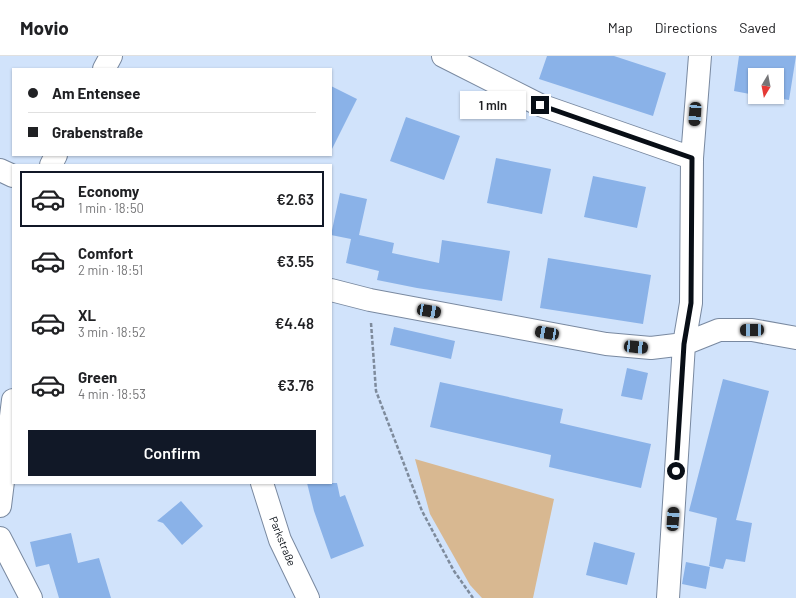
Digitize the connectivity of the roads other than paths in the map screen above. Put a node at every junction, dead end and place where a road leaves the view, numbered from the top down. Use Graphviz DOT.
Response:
graph roads {
  1 [pos="111,56"];
  2 [pos="442,56"];
  3 [pos="700,56"];
  4 [pos="105,68"];
  5 [pos="692,158"];
  6 [pos="0,170"];
  7 [pos="12,176"];
  8 [pos="332,290"];
  9 [pos="796,338"];
  10 [pos="684,344"];
  11 [pos="12,408"];
  12 [pos="262,484"];
  13 [pos="0,506"];
  14 [pos="0,538"];
  15 [pos="31,598"];
  16 [pos="308,598"];
  17 [pos="668,598"];
  1 -- 4 [label="street"];
  2 -- 5 [label="street"];
  3 -- 5 [label="street"];
  5 -- 10 [label="street"];
  6 -- 7 [label="street"];
  8 -- 10 [label="street"];
  9 -- 10 [label="street"];
  10 -- 17 [label="street"];
  11 -- 13 [label="street"];
  12 -- 16 [label="street, Parkstraße"];
  14 -- 15 [label="street"];
}
